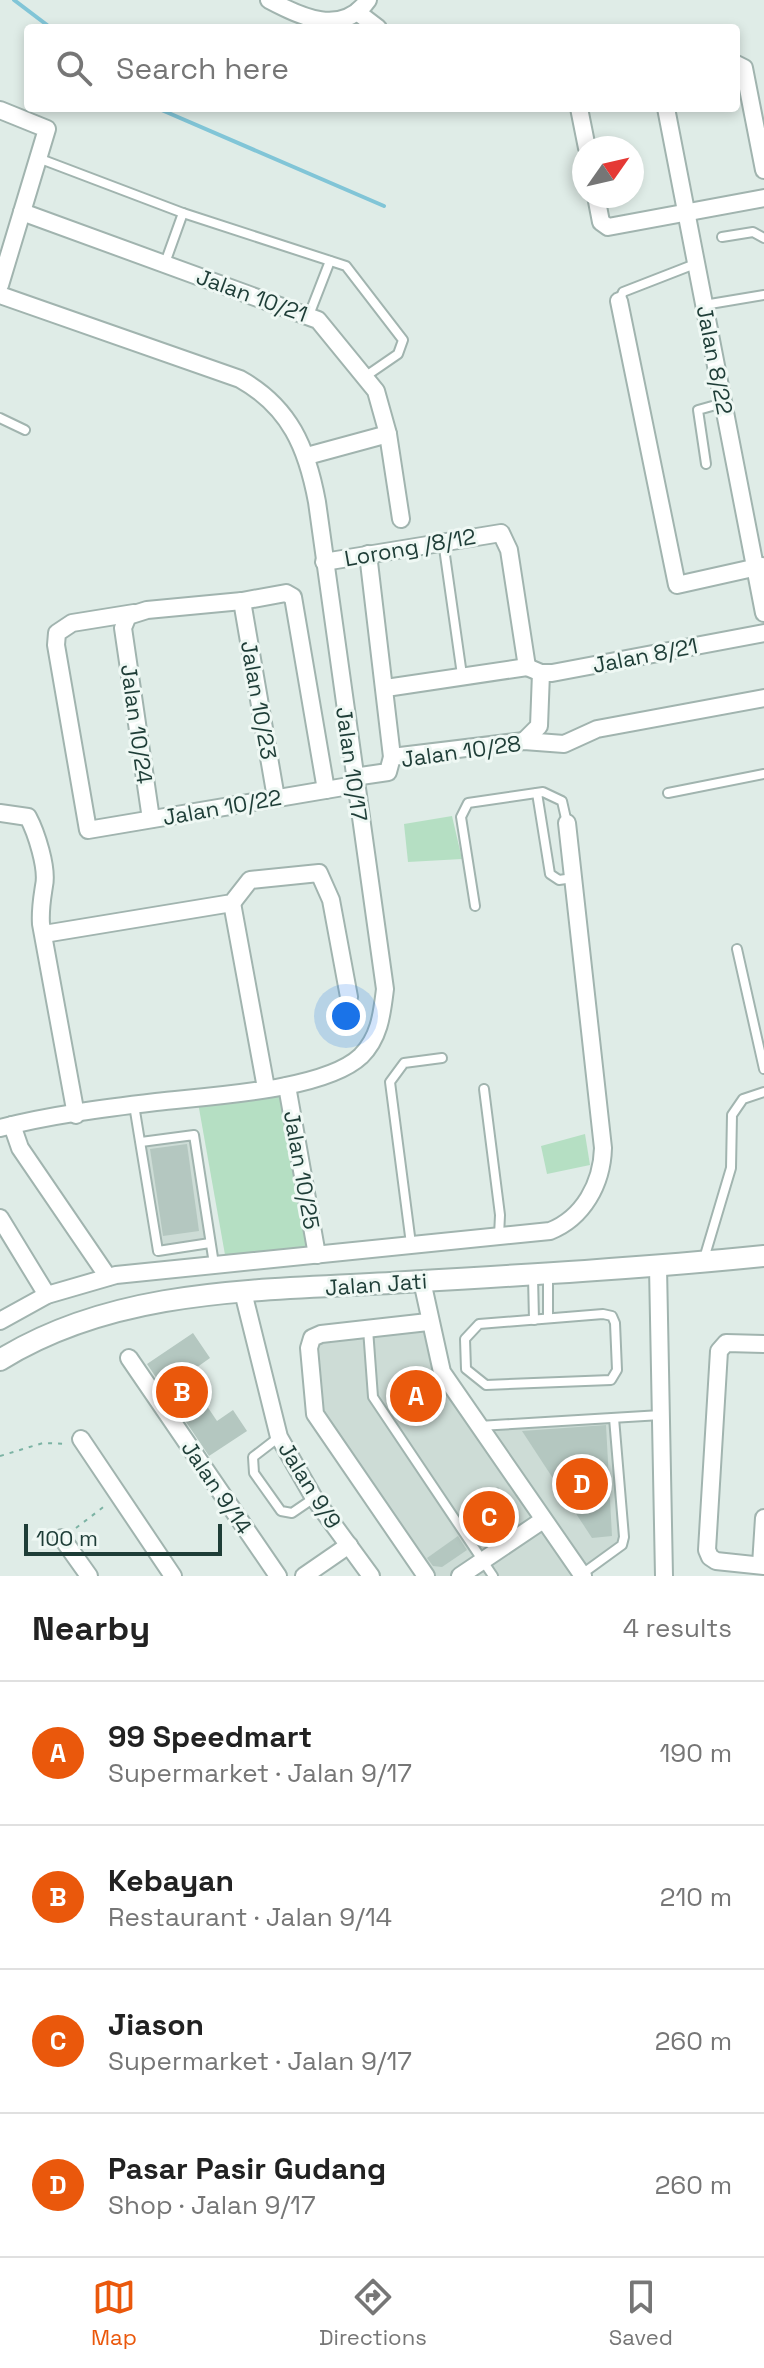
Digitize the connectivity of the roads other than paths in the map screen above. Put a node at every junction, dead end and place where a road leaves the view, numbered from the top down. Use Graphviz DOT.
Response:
graph roads {
  1 [pos="269,0"];
  2 [pos="362,6"];
  3 [pos="375,24"];
  4 [pos="740,66"];
  5 [pos="0,110"];
  6 [pos="580,112"];
  7 [pos="667,112"];
  8 [pos="585,136"];
  9 [pos="38,158"];
  10 [pos="764,170"];
  11 [pos="764,198"];
  12 [pos="599,208"];
  13 [pos="22,212"];
  14 [pos="686,212"];
  15 [pos="183,213"];
  16 [pos="722,237"];
  17 [pos="764,238"];
  18 [pos="330,261"];
  19 [pos="165,263"];
  20 [pos="696,264"];
  21 [pos="1,276"];
  22 [pos="0,295"];
  23 [pos="764,295"];
  24 [pos="619,301"];
  25 [pos="704,305"];
  26 [pos="309,315"];
  27 [pos="366,376"];
  28 [pos="723,403"];
  29 [pos="0,418"];
  30 [pos="25,430"];
  31 [pos="388,434"];
  32 [pos="307,456"];
  33 [pos="706,464"];
  34 [pos="401,519"];
  35 [pos="443,540"];
  36 [pos="368,554"];
  37 [pos="324,562"];
  38 [pos="760,566"];
  39 [pos="242,601"];
  40 [pos="135,612"];
  41 [pos="764,613"];
  42 [pos="764,633"];
  43 [pos="534,670"];
  44 [pos="462,675"];
  45 [pos="386,688"];
  46 [pos="764,698"];
  47 [pos="524,741"];
  48 [pos="392,757"];
  49 [pos="764,774"];
  50 [pos="354,781"];
  51 [pos="326,790"];
  52 [pos="537,793"];
  53 [pos="668,793"];
  54 [pos="276,798"];
  55 [pos="0,813"];
  56 [pos="151,819"];
  57 [pos="567,823"];
  58 [pos="573,878"];
  59 [pos="232,903"];
  60 [pos="475,906"];
  61 [pos="44,934"];
  62 [pos="737,949"];
  63 [pos="349,997"];
  64 [pos="442,1058"];
  65 [pos="764,1069"];
  66 [pos="287,1086"];
  67 [pos="266,1088"];
  68 [pos="484,1089"];
  69 [pos="764,1092"];
  70 [pos="134,1105"];
  71 [pos="76,1115"];
  72 [pos="6,1127"];
  73 [pos="141,1142"];
  74 [pos="0,1218"];
  75 [pos="499,1236"];
  76 [pos="210,1243"];
  77 [pos="412,1245"];
  78 [pos="317,1255"];
  79 [pos="764,1256"];
  80 [pos="703,1262"];
  81 [pos="214,1265"];
  82 [pos="658,1267"];
  83 [pos="541,1274"];
  84 [pos="108,1277"];
  85 [pos="422,1281"];
  86 [pos="243,1292"];
  87 [pos="47,1295"];
  88 [pos="548,1318"];
  89 [pos="534,1320"];
  90 [pos="0,1321"];
  91 [pos="428,1322"];
  92 [pos="368,1329"];
  93 [pos="764,1344"];
  94 [pos="129,1358"];
  95 [pos="0,1360"];
  96 [pos="661,1415"];
  97 [pos="614,1418"];
  98 [pos="479,1426"];
  99 [pos="279,1437"];
  100 [pos="81,1439"];
  101 [pos="314,1498"];
  102 [pos="764,1518"];
  103 [pos="543,1520"];
  104 [pos="62,1538"];
  105 [pos="349,1545"];
  106 [pos="482,1561"];
  107 [pos="763,1565"];
  108 [pos="583,1575"];
  109 [pos="89,1576"];
  110 [pos="173,1576"];
  111 [pos="278,1576"];
  112 [pos="304,1576"];
  113 [pos="371,1576"];
  114 [pos="426,1576"];
  115 [pos="460,1576"];
  116 [pos="493,1576"];
  117 [pos="664,1576"];
  1 -- 2 [label="street"];
  2 -- 3 [label="street"];
  4 -- 10 [label="street"];
  5 -- 9 [label="street"];
  6 -- 8 [label="street"];
  7 -- 14 [label="street, Jalan 8/22"];
  9 -- 13 [label="street"];
  9 -- 15 [label="lane"];
  11 -- 14 [label="street"];
  12 -- 14 [label="street"];
  13 -- 19 [label="street, Jalan 10/21"];
  13 -- 21 [label="street"];
  14 -- 20 [label="street, Jalan 8/22"];
  15 -- 18 [label="lane"];
  15 -- 19 [label="lane"];
  16 -- 17 [label="lane"];
  18 -- 26 [label="lane"];
  18 -- 27 [label="lane"];
  19 -- 26 [label="street, Jalan 10/21"];
  20 -- 24 [label="lane"];
  20 -- 25 [label="street, Jalan 8/22"];
  22 -- 32 [label="street, Jalan 10/17"];
  23 -- 25 [label="lane"];
  24 -- 38 [label="street"];
  25 -- 28 [label="street, Jalan 8/22"];
  26 -- 27 [label="street, Jalan 10/21"];
  27 -- 31 [label="street, Jalan 10/21"];
  28 -- 33 [label="lane"];
  28 -- 38 [label="street, Jalan 8/22"];
  29 -- 30 [label="lane"];
  31 -- 32 [label="street"];
  31 -- 34 [label="street, Jalan 10/21"];
  32 -- 37 [label="street, Jalan 10/17"];
  35 -- 36 [label="street, Lorong /8/12"];
  35 -- 43 [label="street, Lorong /8/12"];
  35 -- 44 [label="lane"];
  36 -- 37 [label="street, Lorong /8/12"];
  36 -- 45 [label="street"];
  37 -- 50 [label="street, Jalan 10/17"];
  38 -- 41 [label="street, Jalan 8/22"];
  39 -- 40 [label="street"];
  39 -- 51 [label="street"];
  39 -- 54 [label="street, Jalan 10/23"];
  40 -- 56 [label="street, Jalan 10/24"];
  40 -- 56 [label="street, Jalan 10/22"];
  42 -- 43 [label="street, Jalan 8/21"];
  43 -- 44 [label="street, Jalan 8/21"];
  43 -- 47 [label="street"];
  44 -- 45 [label="street, Jalan 8/21"];
  45 -- 48 [label="street"];
  46 -- 47 [label="street, Jalan 10/28"];
  47 -- 48 [label="street, Jalan 10/28"];
  48 -- 50 [label="street, Jalan 10/28"];
  49 -- 53 [label="lane"];
  50 -- 51 [label="street, Jalan 10/22"];
  50 -- 66 [label="street, Jalan 10/17"];
  51 -- 54 [label="street, Jalan 10/22"];
  52 -- 57 [label="lane"];
  52 -- 58 [label="lane"];
  52 -- 60 [label="lane"];
  54 -- 56 [label="street, Jalan 10/22"];
  55 -- 61 [label="street"];
  57 -- 58 [label="street"];
  58 -- 75 [label="street"];
  59 -- 61 [label="street"];
  59 -- 63 [label="street"];
  59 -- 67 [label="street"];
  61 -- 71 [label="street"];
  62 -- 65 [label="lane"];
  64 -- 77 [label="lane"];
  66 -- 67 [label="street, Jalan 10/17"];
  66 -- 78 [label="street, Jalan 10/25"];
  67 -- 70 [label="street, Jalan 10/17"];
  68 -- 75 [label="lane"];
  69 -- 80 [label="lane"];
  70 -- 71 [label="street, Jalan 10/17"];
  70 -- 73 [label="lane"];
  71 -- 72 [label="street, Jalan 10/17"];
  72 -- 84 [label="street"];
  73 -- 76 [label="lane"];
  73 -- 76 [label="lane"];
  74 -- 87 [label="street"];
  75 -- 77 [label="street"];
  76 -- 81 [label="lane"];
  77 -- 78 [label="street"];
  78 -- 81 [label="street"];
  79 -- 80 [label="street, Jalan Jati"];
  80 -- 82 [label="street, Jalan Jati"];
  81 -- 84 [label="street"];
  82 -- 83 [label="street, Jalan Jati"];
  82 -- 96 [label="street"];
  83 -- 85 [label="street, Jalan Jati"];
  83 -- 88 [label="lane"];
  83 -- 89 [label="lane"];
  84 -- 87 [label="street"];
  85 -- 86 [label="street, Jalan Jati"];
  85 -- 91 [label="street"];
  86 -- 95 [label="street, Jalan Jati"];
  86 -- 99 [label="street, Jalan 9/9"];
  87 -- 90 [label="street"];
  88 -- 89 [label="lane"];
  88 -- 89 [label="lane"];
  91 -- 92 [label="street"];
  91 -- 98 [label="street"];
  92 -- 106 [label="lane"];
  92 -- 114 [label="street, Jalan 9/9"];
  93 -- 107 [label="street"];
  94 -- 111 [label="street, Jalan 9/14"];
  96 -- 97 [label="lane"];
  96 -- 117 [label="street"];
  97 -- 98 [label="lane"];
  97 -- 108 [label="lane"];
  98 -- 103 [label="street"];
  99 -- 101 [label="street, Jalan 9/9"];
  99 -- 101 [label="lane"];
  100 -- 110 [label="street"];
  101 -- 105 [label="street, Jalan 9/9"];
  102 -- 107 [label="street"];
  103 -- 106 [label="street"];
  103 -- 108 [label="street"];
  104 -- 109 [label="street"];
  105 -- 112 [label="street"];
  105 -- 113 [label="street, Jalan 9/9"];
  106 -- 115 [label="street"];
  106 -- 116 [label="lane"];
}
